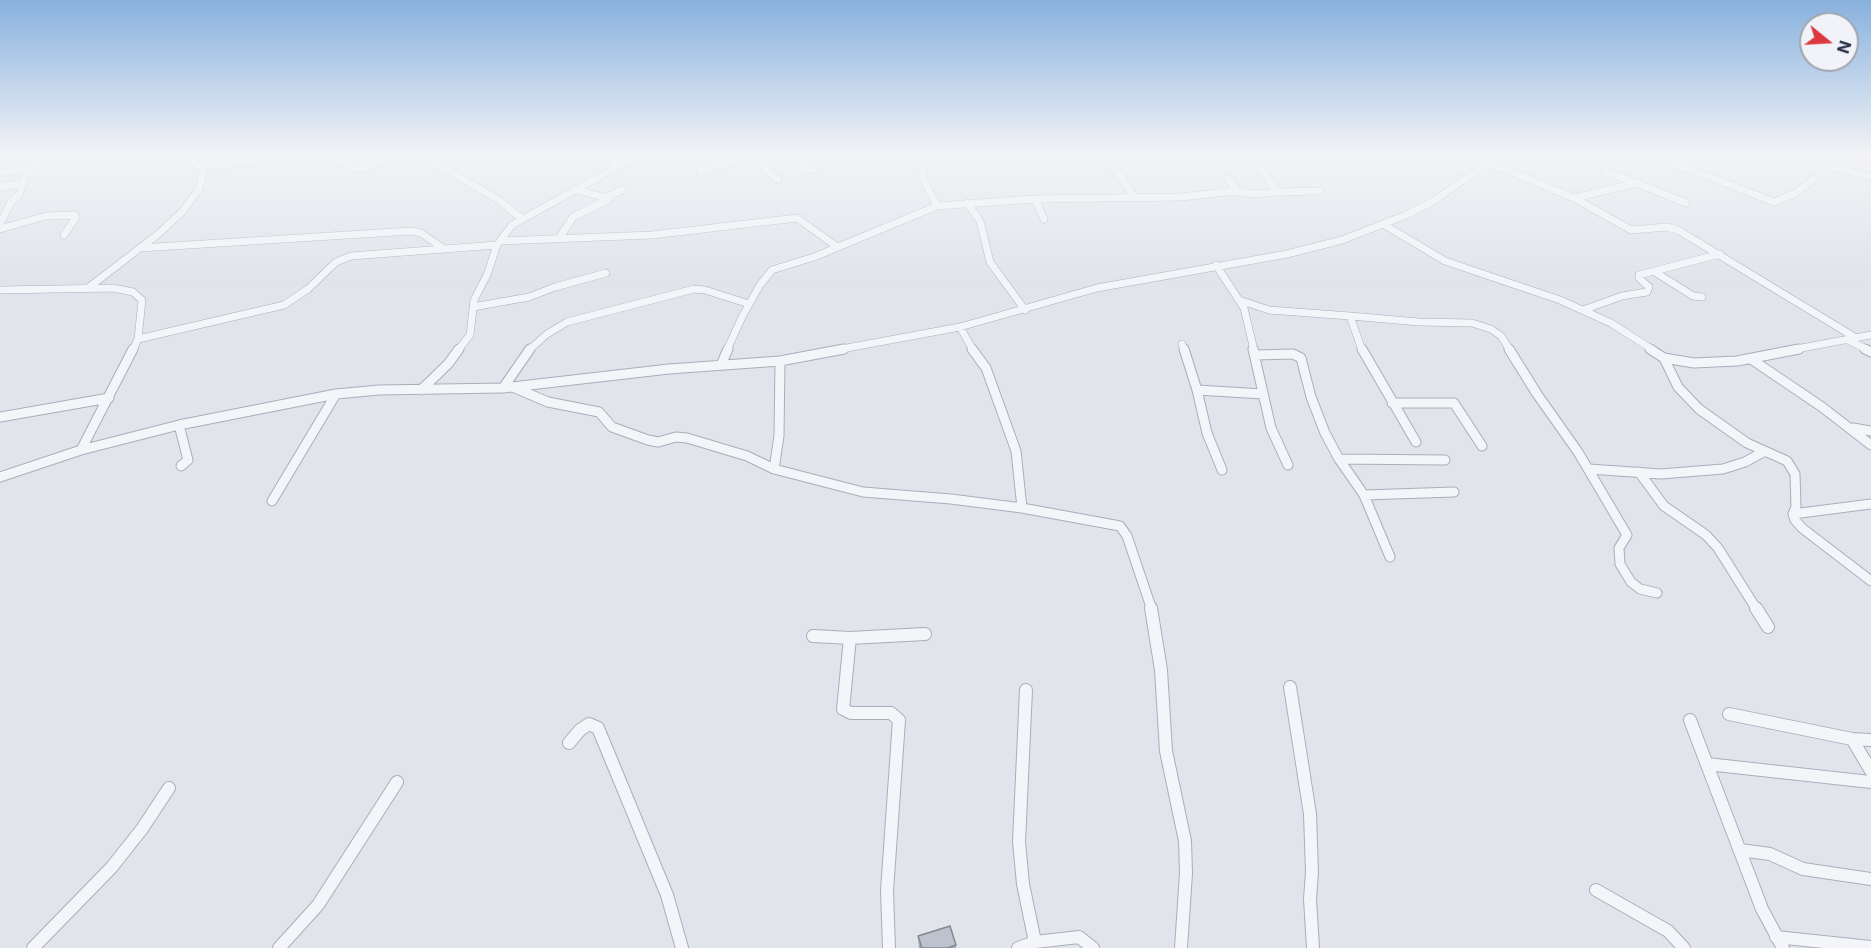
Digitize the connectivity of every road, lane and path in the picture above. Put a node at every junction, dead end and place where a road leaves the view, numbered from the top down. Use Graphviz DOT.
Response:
graph roads {
  1 [pos="16,196"];
  2 [pos="194,196"];
  3 [pos="492,196"];
  4 [pos="562,196"];
  5 [pos="598,196"];
  6 [pos="608,196"];
  7 [pos="934,196"];
  8 [pos="1126,196"];
  9 [pos="1139,196"];
  10 [pos="1188,196"];
  11 [pos="1440,196"];
  12 [pos="1570,196"];
  13 [pos="1581,196"];
  14 [pos="1669,196"];
  15 [pos="1759,196"];
  16 [pos="1788,196"];
  17 [pos="604,198"];
  18 [pos="1574,198"];
  19 [pos="1035,199"];
  20 [pos="967,203"];
  21 [pos="1686,203"];
  22 [pos="937,206"];
  23 [pos="521,218"];
  24 [pos="1044,219"];
  25 [pos="0,224"];
  26 [pos="1383,224"];
  27 [pos="0,229"];
  28 [pos="64,235"];
  29 [pos="560,237"];
  30 [pos="499,243"];
  31 [pos="836,246"];
  32 [pos="140,248"];
  33 [pos="444,249"];
  34 [pos="1720,254"];
  35 [pos="1216,265"];
  36 [pos="1655,272"];
  37 [pos="606,273"];
  38 [pos="88,288"];
  39 [pos="0,290"];
  40 [pos="1702,297"];
  41 [pos="1239,300"];
  42 [pos="749,304"];
  43 [pos="473,307"];
  44 [pos="1024,310"];
  45 [pos="1583,310"];
  46 [pos="1350,316"];
  47 [pos="960,327"];
  48 [pos="1871,334"];
  49 [pos="138,339"];
  50 [pos="1852,339"];
  51 [pos="1182,344"];
  52 [pos="1871,352"];
  53 [pos="1255,356"];
  54 [pos="1664,358"];
  55 [pos="1751,359"];
  56 [pos="780,361"];
  57 [pos="721,365"];
  58 [pos="508,388"];
  59 [pos="422,390"];
  60 [pos="1197,390"];
  61 [pos="336,394"];
  62 [pos="1263,394"];
  63 [pos="109,398"];
  64 [pos="1392,403"];
  65 [pos="0,417"];
  66 [pos="179,425"];
  67 [pos="1847,427"];
  68 [pos="1871,430"];
  69 [pos="1416,442"];
  70 [pos="1871,445"];
  71 [pos="1482,446"];
  72 [pos="81,450"];
  73 [pos="1765,451"];
  74 [pos="1339,459"];
  75 [pos="1445,460"];
  76 [pos="1288,465"];
  77 [pos="181,466"];
  78 [pos="774,469"];
  79 [pos="1588,469"];
  80 [pos="1222,470"];
  81 [pos="1639,472"];
  82 [pos="0,477"];
  83 [pos="1454,492"];
  84 [pos="1364,495"];
  85 [pos="273,501"];
  86 [pos="1871,504"];
  87 [pos="1022,508"];
  88 [pos="1793,514"];
  89 [pos="1390,557"];
  90 [pos="1867,573"];
  91 [pos="1871,581"];
  92 [pos="1657,593"];
  93 [pos="1768,627"];
  94 [pos="925,634"];
  95 [pos="813,636"];
  96 [pos="850,638"];
  97 [pos="1290,687"];
  98 [pos="1026,690"];
  99 [pos="1729,714"];
  100 [pos="1690,720"];
  101 [pos="1852,739"];
  102 [pos="1871,740"];
  103 [pos="569,743"];
  104 [pos="1707,764"];
  105 [pos="1871,771"];
  106 [pos="397,782"];
  107 [pos="1871,782"];
  108 [pos="169,788"];
  109 [pos="1740,850"];
  110 [pos="1871,879"];
  111 [pos="1596,890"];
  112 [pos="1035,942"];
  113 [pos="1780,942"];
  114 [pos="33,948"];
  115 [pos="279,948"];
  116 [pos="682,948"];
  117 [pos="889,948"];
  118 [pos="1018,948"];
  119 [pos="1093,948"];
  120 [pos="1181,948"];
  121 [pos="1313,948"];
  122 [pos="1684,948"];
  123 [pos="1871,948"];
  1 -- 25 [label="street"];
  2 -- 32 [label="street"];
  3 -- 23 [label="street"];
  4 -- 23 [label="street"];
  5 -- 17 [label="street"];
  6 -- 17 [label="street"];
  7 -- 22 [label="street"];
  8 -- 19 [label="street"];
  9 -- 10 [label="street"];
  11 -- 26 [label="street"];
  12 -- 18 [label="street"];
  13 -- 18 [label="street"];
  14 -- 21 [label="street"];
  15 -- 16 [label="street"];
  17 -- 29 [label="street"];
  18 -- 34 [label="street"];
  19 -- 20 [label="street"];
  19 -- 24 [label="street"];
  20 -- 22 [label="street"];
  20 -- 44 [label="street"];
  22 -- 31 [label="street"];
  23 -- 30 [label="street"];
  26 -- 35 [label="street"];
  26 -- 45 [label="street"];
  27 -- 28 [label="street"];
  29 -- 30 [label="street"];
  29 -- 31 [label="street"];
  30 -- 33 [label="street"];
  30 -- 43 [label="street"];
  31 -- 42 [label="street"];
  32 -- 33 [label="street"];
  32 -- 38 [label="street"];
  33 -- 49 [label="street"];
  34 -- 36 [label="street"];
  34 -- 50 [label="street"];
  35 -- 41 [label="street"];
  35 -- 44 [label="street"];
  36 -- 40 [label="street"];
  36 -- 45 [label="street"];
  37 -- 43 [label="street"];
  38 -- 39 [label="street"];
  38 -- 49 [label="street"];
  41 -- 46 [label="street"];
  41 -- 53 [label="street"];
  42 -- 57 [label="street"];
  42 -- 58 [label="street"];
  43 -- 59 [label="street"];
  44 -- 47 [label="street"];
  45 -- 54 [label="street"];
  46 -- 64 [label="street"];
  46 -- 79 [label="street"];
  47 -- 56 [label="street"];
  47 -- 87 [label="street"];
  48 -- 50 [label="street"];
  49 -- 63 [label="street"];
  50 -- 52 [label="street"];
  50 -- 55 [label="street"];
  51 -- 60 [label="street"];
  53 -- 62 [label="street"];
  53 -- 74 [label="street"];
  54 -- 55 [label="street"];
  54 -- 73 [label="street"];
  55 -- 67 [label="street"];
  56 -- 57 [label="street"];
  56 -- 78 [label="street"];
  57 -- 58 [label="street"];
  58 -- 59 [label="street"];
  58 -- 78 [label="street"];
  59 -- 61 [label="street"];
  60 -- 62 [label="street"];
  60 -- 80 [label="street"];
  61 -- 66 [label="street"];
  61 -- 85 [label="street"];
  62 -- 76 [label="street"];
  63 -- 65 [label="street"];
  63 -- 72 [label="street"];
  64 -- 69 [label="street"];
  64 -- 71 [label="street"];
  66 -- 72 [label="street"];
  66 -- 77 [label="street"];
  67 -- 68 [label="street"];
  67 -- 70 [label="street"];
  72 -- 82 [label="street"];
  73 -- 81 [label="street"];
  73 -- 88 [label="street"];
  74 -- 75 [label="street"];
  74 -- 84 [label="street"];
  78 -- 87 [label="street"];
  79 -- 81 [label="street"];
  79 -- 92 [label="street"];
  81 -- 93 [label="street"];
  83 -- 84 [label="street"];
  84 -- 89 [label="street"];
  86 -- 88 [label="street"];
  87 -- 120 [label="street"];
  88 -- 90 [label="street"];
  90 -- 91 [label="street"];
  94 -- 96 [label="street"];
  95 -- 96 [label="street"];
  96 -- 117 [label="street"];
  97 -- 121 [label="street"];
  98 -- 112 [label="street"];
  99 -- 101 [label="street"];
  100 -- 104 [label="street"];
  101 -- 102 [label="street"];
  101 -- 105 [label="street"];
  103 -- 116 [label="street"];
  104 -- 107 [label="street"];
  104 -- 109 [label="street"];
  106 -- 115 [label="street"];
  108 -- 114 [label="street"];
  109 -- 110 [label="street"];
  109 -- 113 [label="street"];
  111 -- 122 [label="street"];
  112 -- 118 [label="street"];
  112 -- 119 [label="street"];
  113 -- 123 [label="street"];
}
